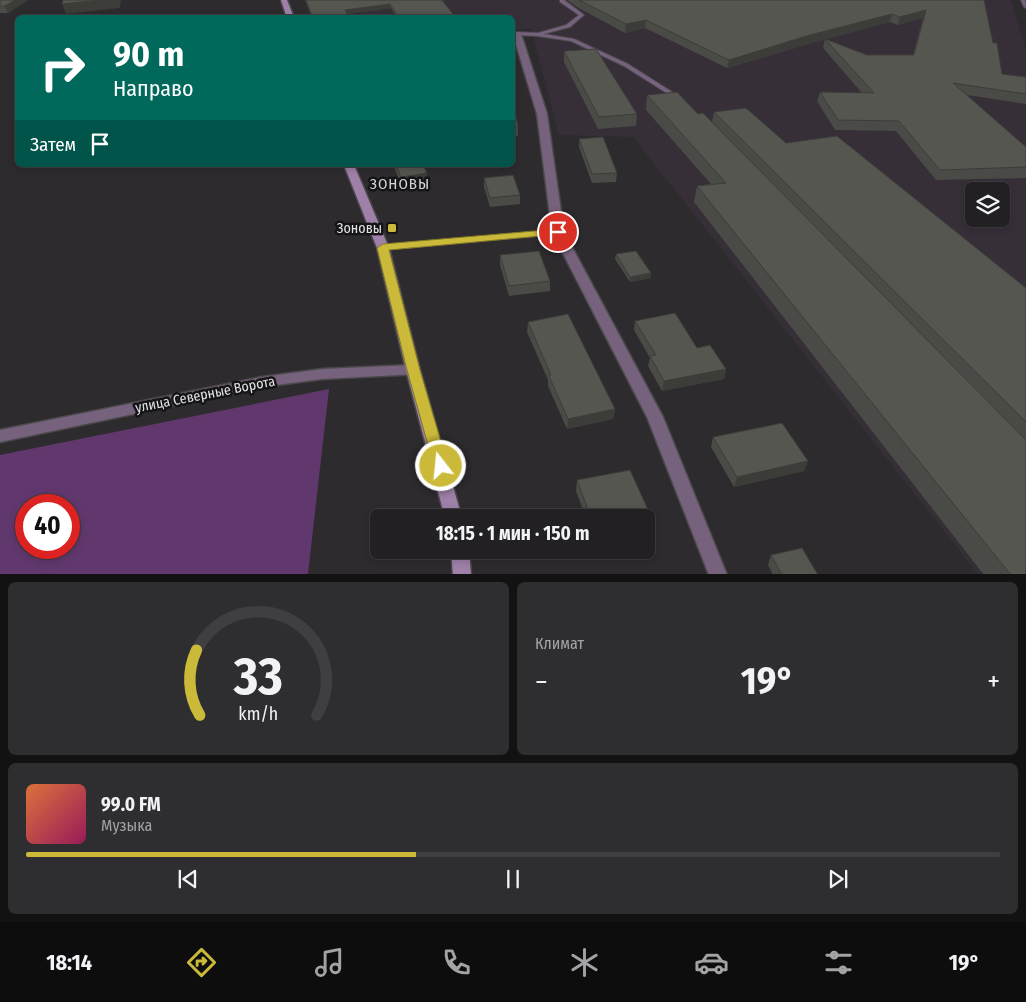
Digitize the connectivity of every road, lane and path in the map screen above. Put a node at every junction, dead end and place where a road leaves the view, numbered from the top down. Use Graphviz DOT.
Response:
graph roads {
  1 [pos="284,0"];
  2 [pos="562,0"];
  3 [pos="1024,0"];
  4 [pos="1026,7"];
  5 [pos="290,15"];
  6 [pos="515,33"];
  7 [pos="537,34"];
  8 [pos="685,104"];
  9 [pos="350,167"];
  10 [pos="558,232"];
  11 [pos="383,248"];
  12 [pos="413,370"];
  13 [pos="0,436"];
  14 [pos="452,509"];
  15 [pos="461,559"];
  16 [pos="462,574"];
  17 [pos="718,574"];
  1 -- 5 [label="street"];
  2 -- 7 [label="lane"];
  3 -- 4 [label="lane"];
  6 -- 7 [label="lane"];
  6 -- 10 [label="street"];
  7 -- 8 [label="lane"];
  9 -- 11 [label="street"];
  10 -- 11 [label="lane"];
  10 -- 17 [label="street"];
  11 -- 12 [label="street"];
  12 -- 13 [label="street, улица Северные Ворота"];
  12 -- 14 [label="street"];
  15 -- 16 [label="street"];
}
